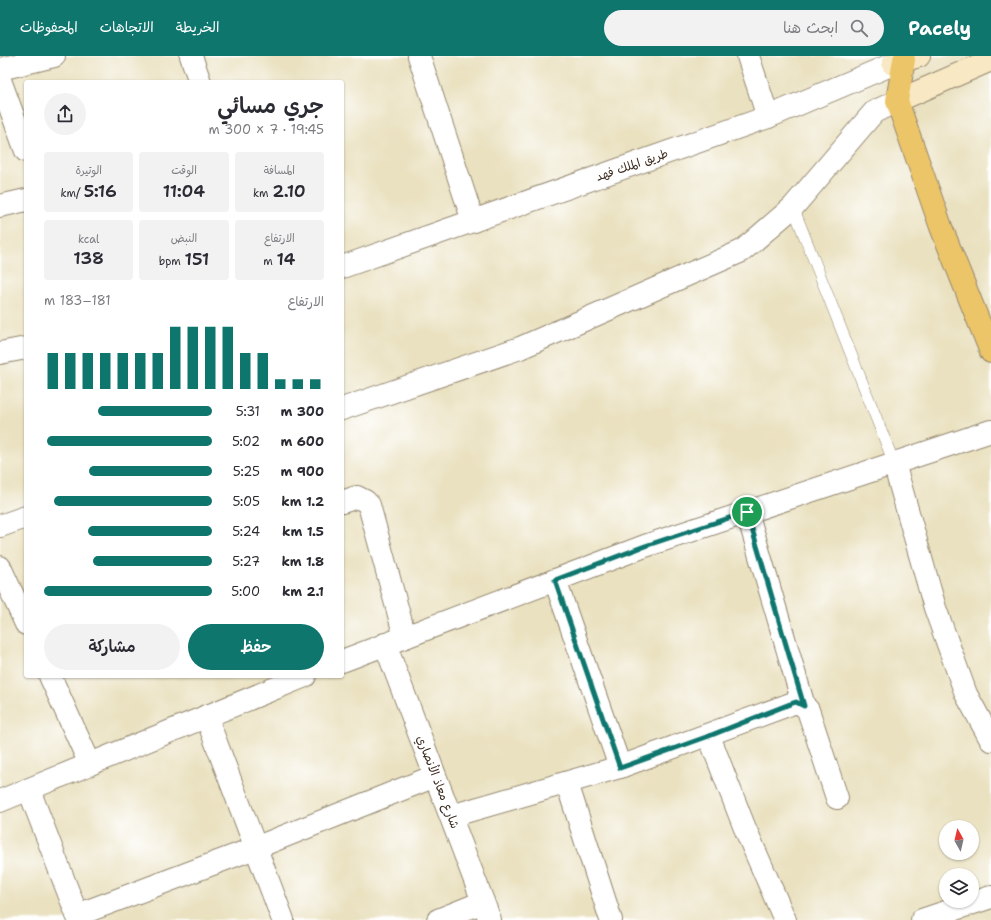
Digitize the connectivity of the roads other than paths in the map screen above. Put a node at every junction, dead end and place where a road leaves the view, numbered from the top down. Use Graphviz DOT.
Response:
graph roads {
  1 [pos="54,56"];
  2 [pos="191,56"];
  3 [pos="419,56"];
  4 [pos="748,56"];
  5 [pos="907,58"];
  6 [pos="991,60"];
  7 [pos="0,69"];
  8 [pos="0,80"];
  9 [pos="199,80"];
  10 [pos="897,101"];
  11 [pos="768,117"];
  12 [pos="24,146"];
  13 [pos="24,200"];
  14 [pos="0,206"];
  15 [pos="793,207"];
  16 [pos="473,221"];
  17 [pos="344,265"];
  18 [pos="24,348"];
  19 [pos="991,352"];
  20 [pos="0,353"];
  21 [pos="344,408"];
  22 [pos="991,431"];
  23 [pos="894,463"];
  24 [pos="344,501"];
  25 [pos="747,512"];
  26 [pos="24,518"];
  27 [pos="0,526"];
  28 [pos="0,567"];
  29 [pos="555,580"];
  30 [pos="24,620"];
  31 [pos="395,640"];
  32 [pos="344,660"];
  33 [pos="51,678"];
  34 [pos="294,678"];
  35 [pos="271,682"];
  36 [pos="804,706"];
  37 [pos="206,716"];
  38 [pos="709,736"];
  39 [pos="991,740"];
  40 [pos="90,764"];
  41 [pos="620,768"];
  42 [pos="435,776"];
  43 [pos="567,783"];
  44 [pos="29,790"];
  45 [pos="837,798"];
  46 [pos="0,801"];
  47 [pos="451,816"];
  48 [pos="255,848"];
  49 [pos="991,897"];
  50 [pos="487,911"];
  51 [pos="78,917"];
  52 [pos="282,920"];
  53 [pos="438,920"];
  54 [pos="611,920"];
  55 [pos="785,920"];
  56 [pos="922,920"];
  1 -- 7 [label="street"];
  2 -- 9 [label="street"];
  3 -- 16 [label="street"];
  4 -- 11 [label="street"];
  5 -- 10 [label="main road"];
  5 -- 11 [label="street, طريق الملك فهد"];
  6 -- 10 [label="main road"];
  8 -- 12 [label="street"];
  10 -- 15 [label="street"];
  10 -- 19 [label="main road"];
  11 -- 16 [label="street, طريق الملك فهد"];
  13 -- 14 [label="street"];
  15 -- 21 [label="street"];
  15 -- 23 [label="lane"];
  16 -- 17 [label="street, طريق الملك فهد"];
  18 -- 20 [label="street"];
  22 -- 23 [label="street"];
  23 -- 25 [label="street"];
  23 -- 39 [label="street"];
  24 -- 31 [label="street, شارع معاذ الأنصاري"];
  25 -- 29 [label="street"];
  25 -- 36 [label="street"];
  26 -- 27 [label="street"];
  28 -- 30 [label="street"];
  29 -- 31 [label="street"];
  29 -- 41 [label="street"];
  31 -- 32 [label="street"];
  31 -- 42 [label="street, شارع معاذ الأنصاري"];
  33 -- 40 [label="street"];
  34 -- 35 [label="street"];
  35 -- 37 [label="street"];
  36 -- 38 [label="street"];
  36 -- 45 [label="street"];
  37 -- 40 [label="street"];
  37 -- 48 [label="street"];
  38 -- 41 [label="street"];
  38 -- 55 [label="street"];
  40 -- 44 [label="street"];
  41 -- 43 [label="street"];
  42 -- 47 [label="street, شارع معاذ الأنصاري"];
  42 -- 48 [label="street"];
  43 -- 47 [label="street"];
  43 -- 54 [label="street"];
  44 -- 46 [label="street"];
  44 -- 51 [label="street"];
  47 -- 50 [label="street, شارع معاذ الأنصاري"];
  48 -- 51 [label="street"];
  48 -- 52 [label="street"];
  49 -- 56 [label="street"];
  50 -- 53 [label="street"];
}
